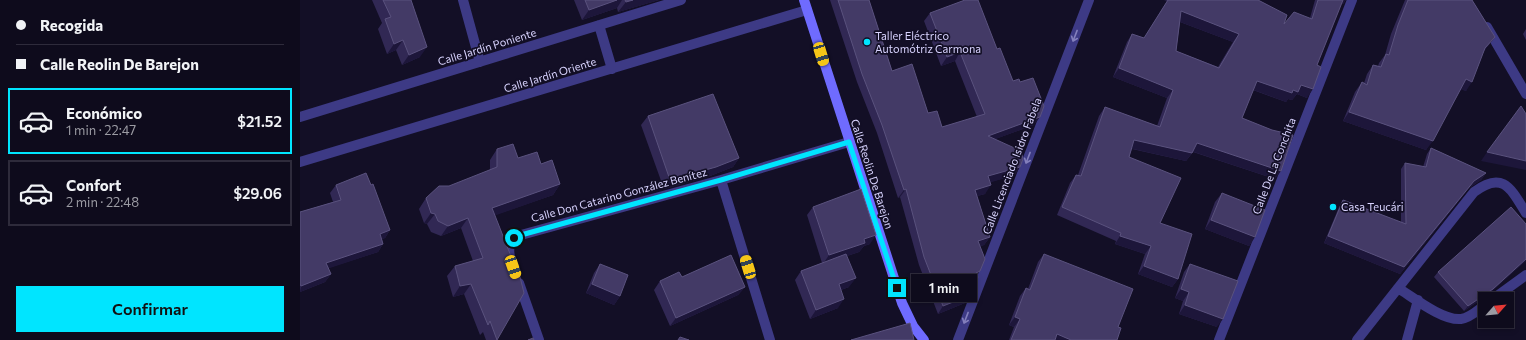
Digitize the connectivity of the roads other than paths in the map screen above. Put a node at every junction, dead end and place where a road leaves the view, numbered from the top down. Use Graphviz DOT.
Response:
graph roads {
  1 [pos="463,0"];
  2 [pos="681,0"];
  3 [pos="804,0"];
  4 [pos="1089,0"];
  5 [pos="1352,0"];
  6 [pos="807,10"];
  7 [pos="1483,20"];
  8 [pos="599,25"];
  9 [pos="480,62"];
  10 [pos="612,69"];
  11 [pos="1526,94"];
  12 [pos="300,117"];
  13 [pos="849,142"];
  14 [pos="300,162"];
  15 [pos="721,180"];
  16 [pos="1526,213"];
  17 [pos="1526,275"];
  18 [pos="1398,288"];
  19 [pos="1503,292"];
  20 [pos="1418,300"];
  21 [pos="1478,309"];
  22 [pos="538,340"];
  23 [pos="770,340"];
  24 [pos="924,340"];
  25 [pos="958,340"];
  26 [pos="1219,340"];
  27 [pos="1357,340"];
  28 [pos="1407,340"];
  1 -- 9 [label="street"];
  2 -- 8 [label="street, Calle Jardín Poniente"];
  3 -- 6 [label="main road"];
  4 -- 25 [label="street, Calle Licenciado Isidro Fabela, one-way"];
  5 -- 26 [label="street, Calle De La Conchita"];
  6 -- 10 [label="street, Calle Jardín Oriente"];
  6 -- 13 [label="main road, Calle Reolin De Barejon"];
  7 -- 11 [label="street"];
  8 -- 9 [label="street, Calle Jardín Poniente"];
  8 -- 10 [label="street"];
  9 -- 12 [label="street, Calle Jardín Poniente"];
  10 -- 14 [label="street, Calle Jardín Oriente"];
  13 -- 15 [label="street, Calle Don Catarino González Benítez"];
  13 -- 24 [label="main road, Calle Reolin De Barejon"];
  15 -- 22 [label="street, Calle Don Catarino González Benítez"];
  15 -- 23 [label="street, Calle Don Catarino González Benítez"];
  16 -- 18 [label="street"];
  17 -- 19 [label="street"];
  18 -- 20 [label="street"];
  18 -- 27 [label="street"];
  20 -- 21 [label="street"];
  20 -- 28 [label="street"];
}
